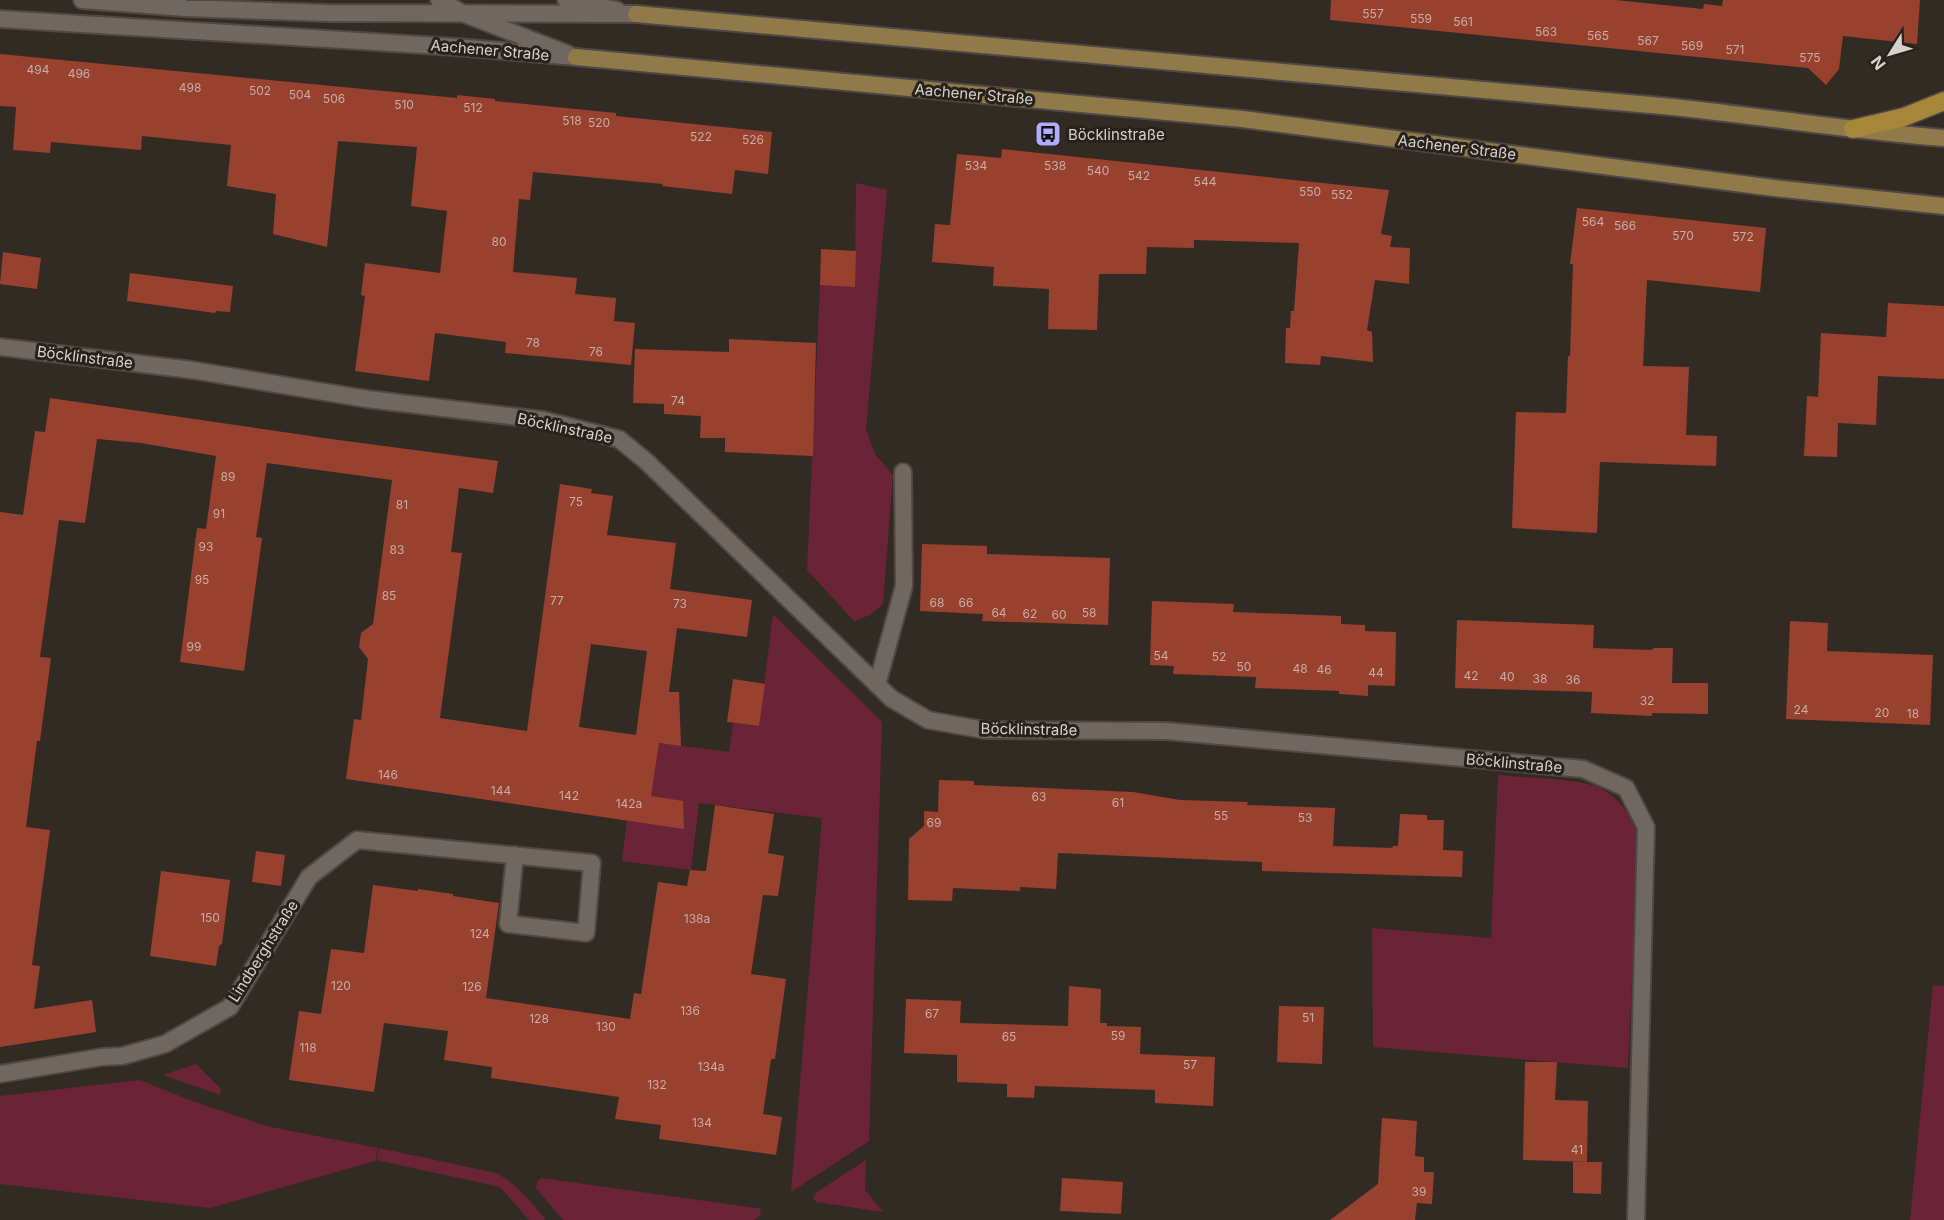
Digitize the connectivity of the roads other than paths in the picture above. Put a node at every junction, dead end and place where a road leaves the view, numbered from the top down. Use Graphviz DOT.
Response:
graph roads {
  1 [pos="82,0"];
  2 [pos="439,0"];
  3 [pos="566,0"];
  4 [pos="462,13"];
  5 [pos="636,14"];
  6 [pos="0,19"];
  7 [pos="576,57"];
  8 [pos="1944,101"];
  9 [pos="1853,129"];
  10 [pos="1944,138"];
  11 [pos="1944,206"];
  12 [pos="0,347"];
  13 [pos="903,472"];
  14 [pos="877,685"];
  15 [pos="515,855"];
  16 [pos="0,1074"];
  17 [pos="1636,1220"];
  1 -- 4 [label="street, Aachener Straße"];
  2 -- 4 [label="street"];
  3 -- 5 [label="street"];
  4 -- 5 [label="street, Aachener Straße"];
  4 -- 7 [label="street"];
  5 -- 9 [label="main road, Aachener Straße"];
  6 -- 7 [label="street, Aachener Straße"];
  7 -- 11 [label="main road, Aachener Straße"];
  8 -- 9 [label="highway"];
  9 -- 10 [label="main road, Aachener Straße"];
  12 -- 14 [label="street, Böcklinstraße"];
  13 -- 14 [label="street"];
  14 -- 17 [label="street, Böcklinstraße"];
  15 -- 15 [label="street, Lindberghstraße"];
  15 -- 16 [label="street, Lindberghstraße"];
}
